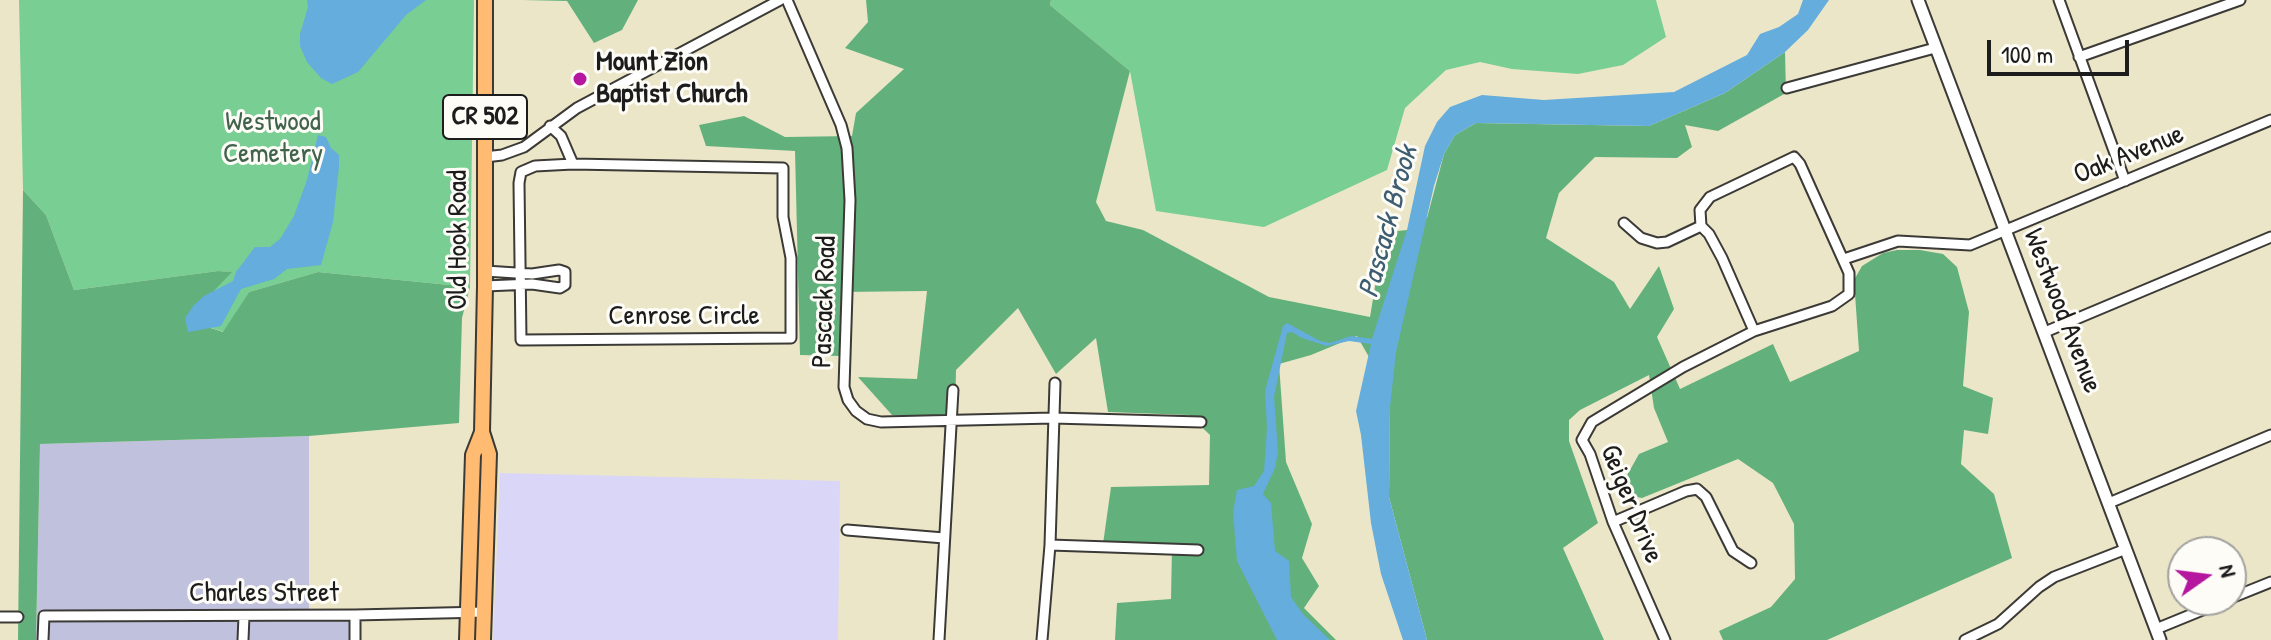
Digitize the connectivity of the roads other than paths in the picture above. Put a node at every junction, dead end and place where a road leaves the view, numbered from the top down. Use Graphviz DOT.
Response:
graph roads {
  1 [pos="485,0"];
  2 [pos="780,0"];
  3 [pos="787,0"];
  4 [pos="1919,0"];
  5 [pos="2059,0"];
  6 [pos="2240,0"];
  7 [pos="1935,48"];
  8 [pos="2079,57"];
  9 [pos="1787,88"];
  10 [pos="2271,120"];
  11 [pos="550,126"];
  12 [pos="485,157"];
  13 [pos="573,164"];
  14 [pos="2125,181"];
  15 [pos="1624,223"];
  16 [pos="1701,226"];
  17 [pos="2005,230"];
  18 [pos="2271,237"];
  19 [pos="1844,259"];
  20 [pos="485,271"];
  21 [pos="520,273"];
  22 [pos="520,285"];
  23 [pos="485,286"];
  24 [pos="1754,331"];
  25 [pos="2045,332"];
  26 [pos="1055,383"];
  27 [pos="953,390"];
  28 [pos="1053,418"];
  29 [pos="953,420"];
  30 [pos="1201,422"];
  31 [pos="482,432"];
  32 [pos="2271,435"];
  33 [pos="2109,503"];
  34 [pos="1613,522"];
  35 [pos="847,530"];
  36 [pos="944,538"];
  37 [pos="1050,545"];
  38 [pos="2126,549"];
  39 [pos="1198,550"];
  40 [pos="1751,563"];
  41 [pos="2271,582"];
  42 [pos="2247,592"];
  43 [pos="467,611"];
  44 [pos="485,612"];
  45 [pos="355,615"];
  46 [pos="244,616"];
  47 [pos="2195,616"];
  48 [pos="0,617"];
  49 [pos="18,617"];
  50 [pos="2158,635"];
  51 [pos="43,640"];
  52 [pos="243,640"];
  53 [pos="355,640"];
  54 [pos="467,640"];
  55 [pos="483,640"];
  56 [pos="939,640"];
  57 [pos="1042,640"];
  58 [pos="1665,640"];
  59 [pos="1965,640"];
  1 -- 12 [label="main road, Old Hook Road / CR 502"];
  2 -- 11 [label="street"];
  3 -- 29 [label="street, Pascack Road"];
  4 -- 7 [label="street, Westwood Avenue"];
  5 -- 8 [label="street"];
  6 -- 8 [label="street"];
  7 -- 9 [label="street"];
  7 -- 17 [label="street, Westwood Avenue"];
  8 -- 14 [label="street"];
  10 -- 14 [label="street, Oak Avenue"];
  11 -- 12 [label="street"];
  11 -- 13 [label="street"];
  12 -- 20 [label="main road, Old Hook Road / CR 502"];
  13 -- 21 [label="street, Cenrose Circle"];
  13 -- 22 [label="street, Cenrose Circle"];
  14 -- 17 [label="street, Oak Avenue"];
  15 -- 16 [label="street"];
  16 -- 19 [label="street"];
  16 -- 24 [label="street"];
  17 -- 19 [label="street, Oak Avenue"];
  17 -- 25 [label="street, Westwood Avenue"];
  18 -- 25 [label="street"];
  19 -- 24 [label="street, Geiger Drive"];
  20 -- 21 [label="street"];
  20 -- 23 [label="main road, Old Hook Road / CR 502"];
  21 -- 22 [label="street, Cenrose Circle"];
  21 -- 22 [label="street"];
  22 -- 23 [label="street"];
  23 -- 31 [label="main road, Old Hook Road / CR 502"];
  24 -- 34 [label="street, Geiger Drive"];
  25 -- 33 [label="street, Westwood Avenue"];
  26 -- 28 [label="street"];
  27 -- 29 [label="street"];
  28 -- 29 [label="street, Pascack Road"];
  28 -- 30 [label="street, Pascack Road"];
  28 -- 37 [label="street"];
  29 -- 36 [label="street"];
  31 -- 43 [label="main road, Old Hook Road / CR 502"];
  31 -- 44 [label="main road, Old Hook Road / CR 502"];
  32 -- 33 [label="street"];
  33 -- 38 [label="street, Westwood Avenue"];
  34 -- 40 [label="street"];
  34 -- 58 [label="street, Geiger Drive"];
  35 -- 36 [label="street"];
  36 -- 56 [label="street"];
  37 -- 39 [label="street"];
  37 -- 57 [label="street"];
  38 -- 50 [label="street, Westwood Avenue"];
  38 -- 59 [label="street"];
  41 -- 42 [label="street"];
  43 -- 44 [label="street, Charles Street"];
  43 -- 45 [label="street, Charles Street"];
  43 -- 54 [label="main road, Old Hook Road / CR 502"];
  44 -- 55 [label="main road, Old Hook Road / CR 502"];
  45 -- 46 [label="street, Charles Street"];
  45 -- 53 [label="street"];
  46 -- 51 [label="street, Charles Street"];
  46 -- 52 [label="street"];
  47 -- 50 [label="street"];
  48 -- 49 [label="street"];
}
